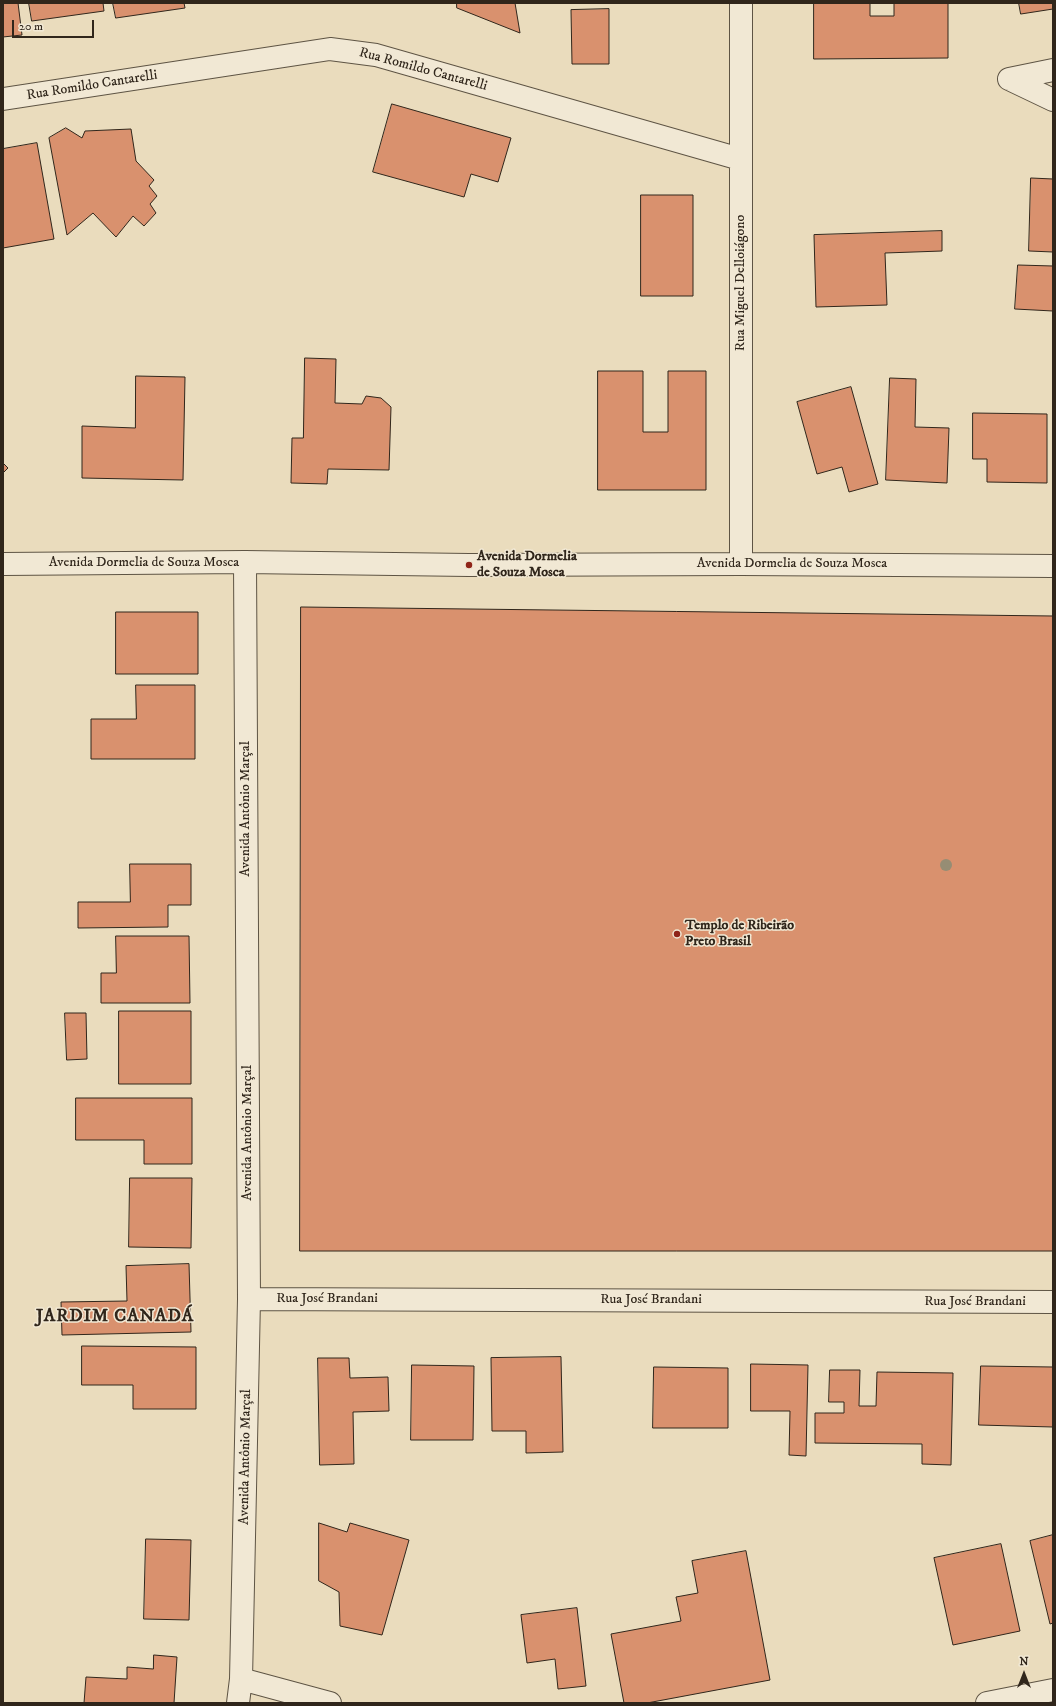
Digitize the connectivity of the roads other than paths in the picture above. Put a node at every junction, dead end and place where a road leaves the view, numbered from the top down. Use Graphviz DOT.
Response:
graph roads {
  1 [pos="741,3"];
  2 [pos="1053,70"];
  3 [pos="3,99"];
  4 [pos="1053,100"];
  5 [pos="740,159"];
  6 [pos="245,562"];
  7 [pos="3,564"];
  8 [pos="741,564"];
  9 [pos="1053,566"];
  10 [pos="249,1299"];
  11 [pos="1053,1302"];
  12 [pos="241,1679"];
  13 [pos="1053,1690"];
  14 [pos="238,1703"];
  15 [pos="330,1703"];
  16 [pos="986,1703"];
  1 -- 5 [label="street, Rua Miguel Delloiágono"];
  2 -- 4 [label="street"];
  3 -- 5 [label="street, Rua Romildo Cantarelli"];
  5 -- 8 [label="street, Rua Miguel Delloiágono"];
  6 -- 7 [label="street, Avenida Dormelia de Souza Mosca"];
  6 -- 8 [label="street, Avenida Dormelia de Souza Mosca"];
  6 -- 10 [label="street, Avenida Antônio Marçal"];
  8 -- 9 [label="street, Avenida Dormelia de Souza Mosca"];
  10 -- 11 [label="street, Rua José Brandani"];
  10 -- 12 [label="street, Avenida Antônio Marçal"];
  12 -- 14 [label="street, Avenida Antônio Marçal"];
  12 -- 15 [label="street"];
  13 -- 16 [label="street"];
}
